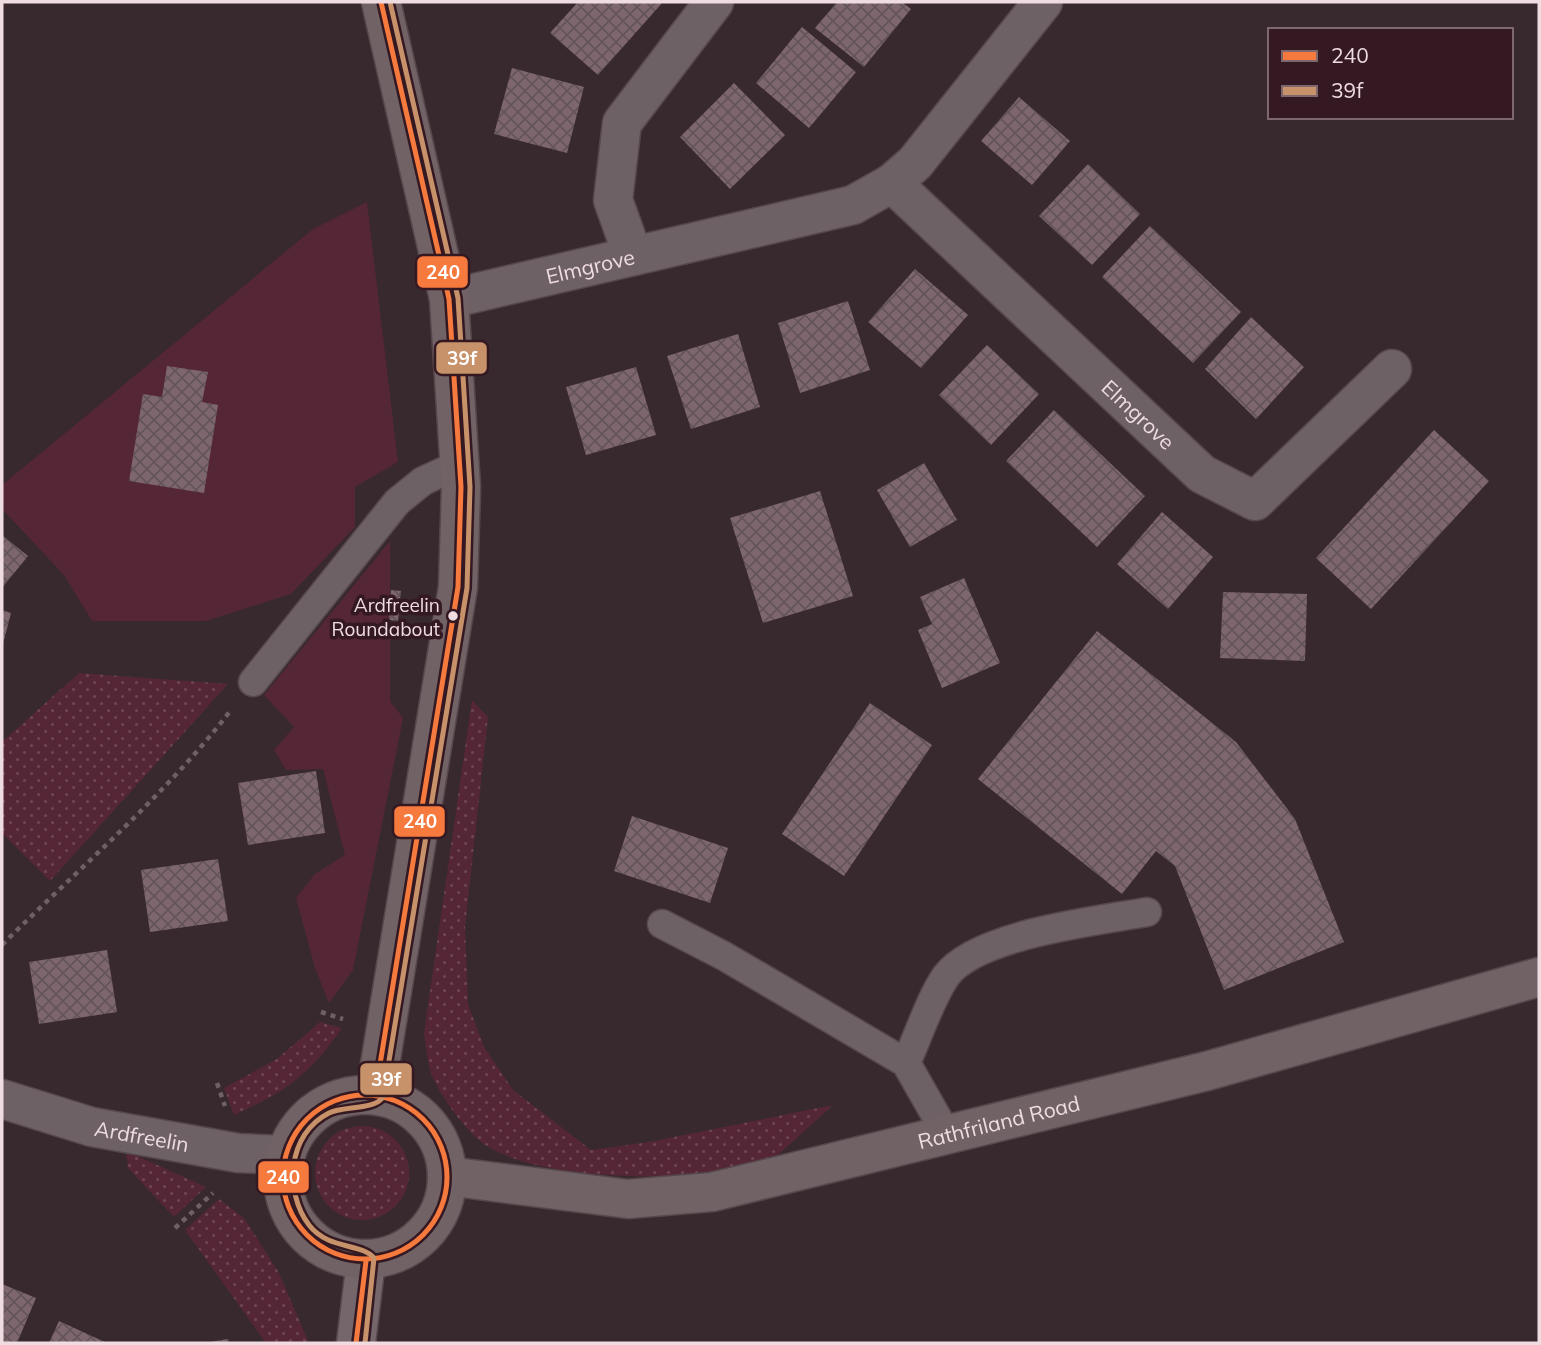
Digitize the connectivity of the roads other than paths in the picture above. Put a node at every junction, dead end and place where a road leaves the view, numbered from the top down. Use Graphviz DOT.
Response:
graph roads {
  1 [pos="381,2"];
  2 [pos="714,2"];
  3 [pos="1043,2"];
  4 [pos="892,183"];
  5 [pos="633,256"];
  6 [pos="449,299"];
  7 [pos="1392,369"];
  8 [pos="460,464"];
  9 [pos="253,682"];
  10 [pos="1147,912"];
  11 [pos="662,924"];
  12 [pos="1539,976"];
  13 [pos="906,1063"];
  14 [pos="375,1095"];
  15 [pos="2,1099"];
  16 [pos="947,1135"];
  17 [pos="285,1154"];
  18 [pos="447,1176"];
  19 [pos="366,1261"];
  20 [pos="356,1343"];
  1 -- 6 [label="main road"];
  2 -- 5 [label="street"];
  3 -- 4 [label="street, Elmgrove"];
  4 -- 5 [label="street, Elmgrove"];
  4 -- 7 [label="street, Elmgrove"];
  5 -- 6 [label="street, Elmgrove"];
  6 -- 8 [label="main road"];
  8 -- 9 [label="lane"];
  8 -- 14 [label="main road"];
  10 -- 13 [label="lane"];
  11 -- 13 [label="lane"];
  12 -- 16 [label="main road, Rathfriland Road"];
  13 -- 16 [label="lane"];
  14 -- 17 [label="main road"];
  14 -- 18 [label="main road"];
  15 -- 17 [label="street, Ardfreelin"];
  16 -- 18 [label="main road, Rathfriland Road"];
  17 -- 19 [label="main road"];
  18 -- 19 [label="main road"];
  19 -- 20 [label="main road"];
}
